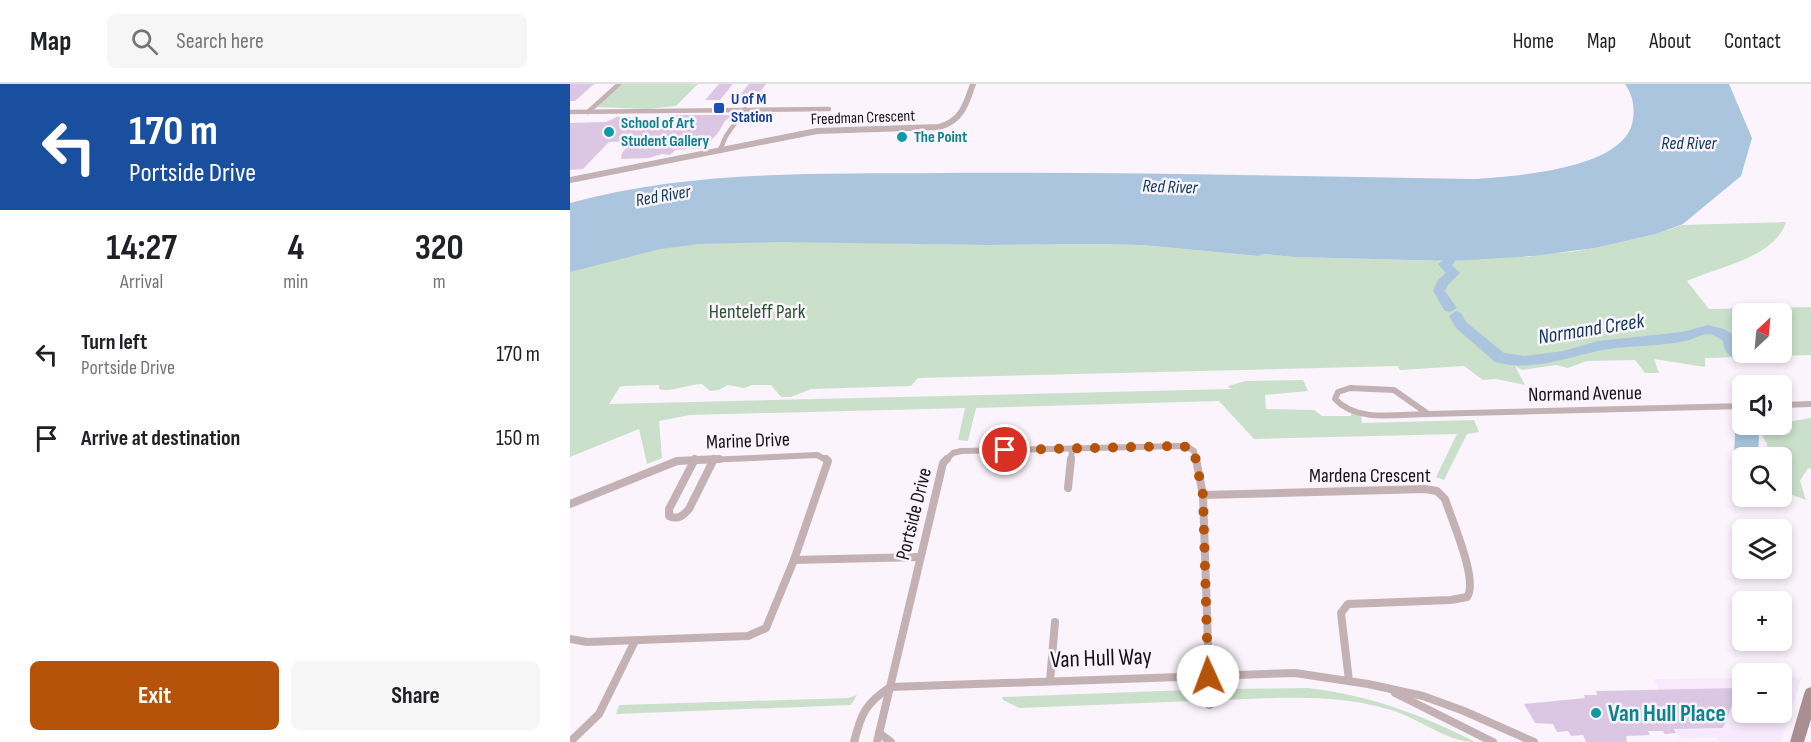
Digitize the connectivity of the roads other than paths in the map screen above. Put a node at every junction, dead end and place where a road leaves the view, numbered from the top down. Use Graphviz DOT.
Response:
graph roads {
  1 [pos="619,84"];
  2 [pos="973,84"];
  3 [pos="745,109"];
  4 [pos="829,109"];
  5 [pos="570,112"];
  6 [pos="588,112"];
  7 [pos="720,150"];
  8 [pos="570,180"];
  9 [pos="1811,404"];
  10 [pos="1792,405"];
  11 [pos="1732,406"];
  12 [pos="1428,414"];
  13 [pos="1072,449"];
  14 [pos="695,459"];
  15 [pos="714,459"];
  16 [pos="1068,488"];
  17 [pos="1203,495"];
  18 [pos="570,504"];
  19 [pos="920,557"];
  20 [pos="794,560"];
  21 [pos="1055,622"];
  22 [pos="570,639"];
  23 [pos="635,640"];
  24 [pos="1208,676"];
  25 [pos="1050,681"];
  26 [pos="1349,681"];
  27 [pos="890,687"];
  28 [pos="1384,688"];
  29 [pos="1811,694"];
  30 [pos="1210,705"];
  31 [pos="878,737"];
  32 [pos="570,742"];
  33 [pos="854,742"];
  34 [pos="891,742"];
  35 [pos="1493,742"];
  36 [pos="1534,742"];
  37 [pos="1797,742"];
  1 -- 6 [label="street"];
  2 -- 7 [label="street, Freedman Crescent"];
  3 -- 4 [label="street"];
  3 -- 6 [label="street"];
  3 -- 7 [label="street"];
  5 -- 6 [label="street"];
  7 -- 8 [label="street, Freedman Crescent"];
  9 -- 10 [label="street"];
  11 -- 12 [label="street, Normand Avenue"];
  12 -- 12 [label="street, Normand Avenue"];
  13 -- 16 [label="street"];
  13 -- 17 [label="street, Portside Drive"];
  13 -- 19 [label="street, Portside Drive"];
  14 -- 15 [label="street, Marine Drive"];
  14 -- 15 [label="street"];
  14 -- 18 [label="street, Marine Drive"];
  15 -- 20 [label="street, Marine Drive"];
  17 -- 24 [label="street, Portside Drive"];
  17 -- 26 [label="street, Mardena Crescent"];
  19 -- 20 [label="street"];
  19 -- 27 [label="street, Portside Drive"];
  20 -- 23 [label="street, Marine Drive"];
  21 -- 25 [label="street"];
  22 -- 23 [label="street, Marine Drive"];
  23 -- 32 [label="street"];
  24 -- 25 [label="street, Van Hull Way"];
  24 -- 26 [label="street, Van Hull Way"];
  24 -- 30 [label="street, Portside Drive"];
  25 -- 27 [label="street, Van Hull Way"];
  26 -- 28 [label="street, Van Hull Way"];
  27 -- 31 [label="street, Portside Drive"];
  27 -- 33 [label="street"];
  28 -- 35 [label="street, Van Hull Way"];
  28 -- 36 [label="street, Van Hull Way"];
  29 -- 37 [label="main road"];
  31 -- 34 [label="street"];
}
